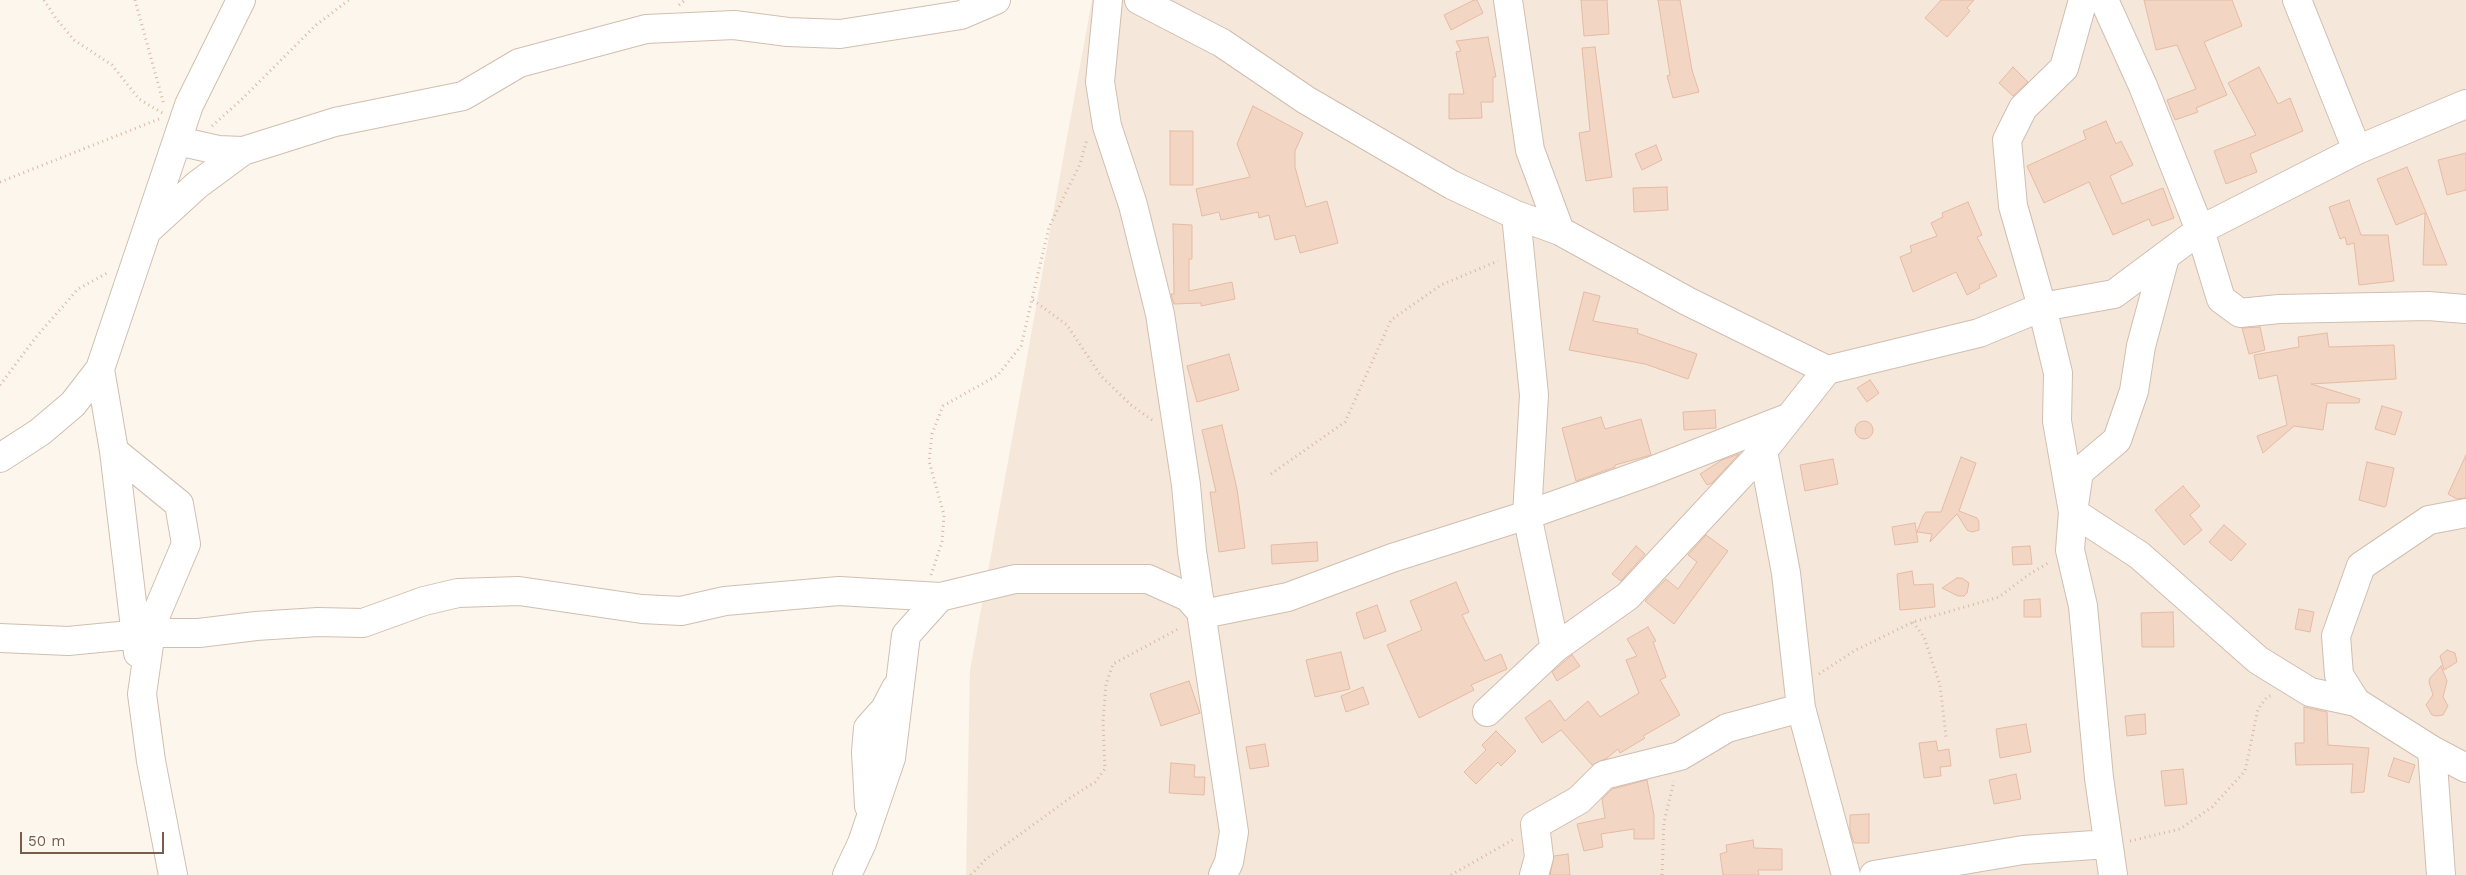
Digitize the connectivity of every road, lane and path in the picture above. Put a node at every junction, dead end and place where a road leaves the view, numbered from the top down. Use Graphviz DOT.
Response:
graph roads {
  1 [pos="44,0"];
  2 [pos="134,0"];
  3 [pos="241,0"];
  4 [pos="349,0"];
  5 [pos="996,0"];
  6 [pos="1108,0"];
  7 [pos="1139,0"];
  8 [pos="1508,0"];
  9 [pos="2083,0"];
  10 [pos="2104,0"];
  11 [pos="2297,0"];
  12 [pos="2466,104"];
  13 [pos="166,116"];
  14 [pos="1087,137"];
  15 [pos="184,143"];
  16 [pos="2357,150"];
  17 [pos="243,151"];
  18 [pos="0,182"];
  19 [pos="1516,215"];
  20 [pos="2200,230"];
  21 [pos="1560,232"];
  22 [pos="143,243"];
  23 [pos="1520,252"];
  24 [pos="2165,256"];
  25 [pos="1033,300"];
  26 [pos="2042,307"];
  27 [pos="2466,309"];
  28 [pos="100,369"];
  29 [pos="1827,370"];
  30 [pos="0,386"];
  31 [pos="1790,417"];
  32 [pos="1178,439"];
  33 [pos="114,451"];
  34 [pos="1763,451"];
  35 [pos="0,458"];
  36 [pos="1271,474"];
  37 [pos="2073,512"];
  38 [pos="2466,513"];
  39 [pos="1527,515"];
  40 [pos="2070,550"];
  41 [pos="932,597"];
  42 [pos="1203,614"];
  43 [pos="1914,622"];
  44 [pos="143,633"];
  45 [pos="0,638"];
  46 [pos="1555,648"];
  47 [pos="1818,675"];
  48 [pos="2275,694"];
  49 [pos="2356,702"];
  50 [pos="1801,708"];
  51 [pos="1487,712"];
  52 [pos="1946,737"];
  53 [pos="2432,750"];
  54 [pos="1680,756"];
  55 [pos="2466,768"];
  56 [pos="1535,825"];
  57 [pos="2108,844"];
  58 [pos="173,875"];
  59 [pos="847,875"];
  60 [pos="971,875"];
  61 [pos="1223,875"];
  62 [pos="1451,875"];
  63 [pos="1534,875"];
  64 [pos="1662,875"];
  65 [pos="1846,875"];
  66 [pos="1874,875"];
  67 [pos="2113,875"];
  68 [pos="2441,875"];
  1 -- 13 [label="path"];
  2 -- 13 [label="path"];
  3 -- 15 [label="street"];
  4 -- 15 [label="path"];
  5 -- 17 [label="street"];
  6 -- 32 [label="street"];
  7 -- 19 [label="street"];
  8 -- 21 [label="street"];
  9 -- 26 [label="street"];
  10 -- 20 [label="street"];
  11 -- 16 [label="street"];
  12 -- 16 [label="street"];
  13 -- 18 [label="path"];
  14 -- 25 [label="path"];
  15 -- 17 [label="street"];
  15 -- 22 [label="street"];
  16 -- 20 [label="street"];
  17 -- 22 [label="street"];
  19 -- 21 [label="street"];
  19 -- 23 [label="street"];
  20 -- 24 [label="street"];
  20 -- 27 [label="street"];
  21 -- 29 [label="street"];
  22 -- 28 [label="street"];
  22 -- 30 [label="path"];
  23 -- 36 [label="path"];
  23 -- 39 [label="street"];
  24 -- 26 [label="street"];
  24 -- 37 [label="street"];
  25 -- 32 [label="path"];
  25 -- 41 [label="path"];
  26 -- 29 [label="street"];
  26 -- 37 [label="street"];
  28 -- 33 [label="street"];
  28 -- 35 [label="street"];
  29 -- 31 [label="street"];
  31 -- 34 [label="street"];
  31 -- 39 [label="street"];
  32 -- 42 [label="street"];
  33 -- 44 [label="street"];
  33 -- 44 [label="street"];
  34 -- 46 [label="street"];
  34 -- 50 [label="street"];
  37 -- 40 [label="street"];
  37 -- 49 [label="street"];
  38 -- 49 [label="street"];
  39 -- 42 [label="street"];
  39 -- 46 [label="street"];
  40 -- 43 [label="path"];
  40 -- 57 [label="street"];
  41 -- 42 [label="street"];
  41 -- 44 [label="street"];
  41 -- 59 [label="street"];
  42 -- 60 [label="path"];
  42 -- 61 [label="street"];
  43 -- 47 [label="path"];
  43 -- 52 [label="path"];
  44 -- 45 [label="street"];
  44 -- 58 [label="street"];
  46 -- 51 [label="street"];
  48 -- 57 [label="path"];
  49 -- 53 [label="street"];
  50 -- 54 [label="street"];
  50 -- 65 [label="street"];
  53 -- 55 [label="street"];
  53 -- 68 [label="street"];
  54 -- 56 [label="street"];
  54 -- 64 [label="path"];
  56 -- 62 [label="path"];
  56 -- 63 [label="street"];
  57 -- 66 [label="street"];
  57 -- 67 [label="street"];
}
